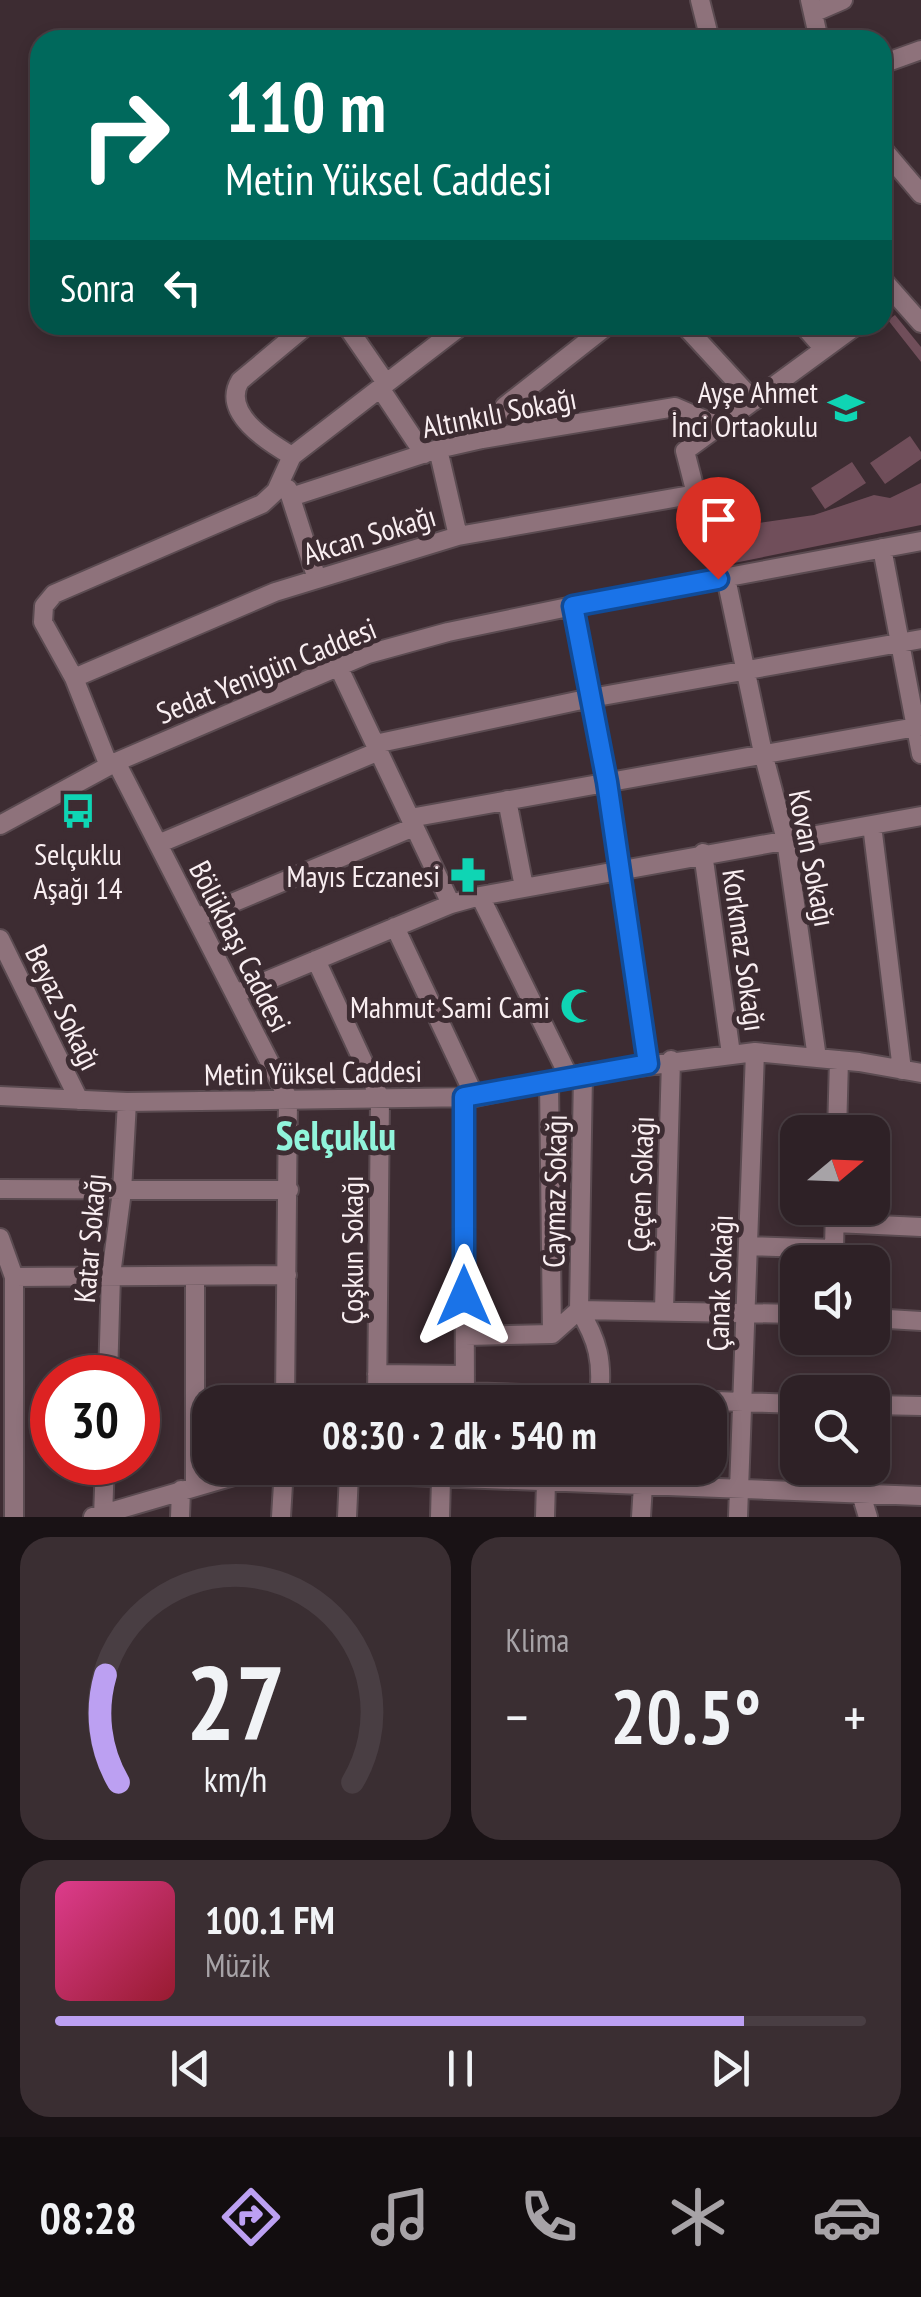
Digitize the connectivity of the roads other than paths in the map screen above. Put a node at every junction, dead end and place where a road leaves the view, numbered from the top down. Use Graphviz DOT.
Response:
graph roads {
  1 [pos="700,0"];
  2 [pos="843,0"];
  3 [pos="811,7"];
  4 [pos="702,30"];
  5 [pos="920,52"];
  6 [pos="892,61"];
  7 [pos="892,160"];
  8 [pos="921,194"];
  9 [pos="296,335"];
  10 [pos="352,335"];
  11 [pos="449,335"];
  12 [pos="595,335"];
  13 [pos="693,335"];
  14 [pos="812,335"];
  15 [pos="843,335"];
  16 [pos="824,349"];
  17 [pos="383,386"];
  18 [pos="754,400"];
  19 [pos="719,426"];
  20 [pos="482,439"];
  21 [pos="430,451"];
  22 [pos="292,456"];
  23 [pos="284,478"];
  24 [pos="290,497"];
  25 [pos="458,536"];
  26 [pos="921,541"];
  27 [pos="882,548"];
  28 [pos="726,578"];
  29 [pos="318,579"];
  30 [pos="573,606"];
  31 [pos="921,639"];
  32 [pos="900,643"];
  33 [pos="338,666"];
  34 [pos="745,671"];
  35 [pos="74,678"];
  36 [pos="591,698"];
  37 [pos="918,727"];
  38 [pos="377,748"];
  39 [pos="763,754"];
  40 [pos="921,754"];
  41 [pos="112,764"];
  42 [pos="607,782"];
  43 [pos="508,800"];
  44 [pos="921,816"];
  45 [pos="412,823"];
  46 [pos="872,824"];
  47 [pos="0,825"];
  48 [pos="786,840"];
  49 [pos="158,844"];
  50 [pos="704,853"];
  51 [pos="619,869"];
  52 [pos="524,887"];
  53 [pos="480,896"];
  54 [pos="450,904"];
  55 [pos="196,918"];
  56 [pos="395,927"];
  57 [pos="0,939"];
  58 [pos="316,960"];
  59 [pos="235,994"];
  60 [pos="755,1052"];
  61 [pos="732,1054"];
  62 [pos="817,1058"];
  63 [pos="671,1060"];
  64 [pos="839,1060"];
  65 [pos="648,1064"];
  66 [pos="912,1072"];
  67 [pos="567,1077"];
  68 [pos="0,1096"];
  69 [pos="469,1097"];
  70 [pos="288,1098"];
  71 [pos="380,1098"];
  72 [pos="79,1100"];
  73 [pos="127,1102"];
  74 [pos="837,1115"];
  75 [pos="0,1189"];
  76 [pos="289,1190"];
  77 [pos="122,1191"];
  78 [pos="890,1223"];
  79 [pos="835,1225"];
  80 [pos="921,1227"];
  81 [pos="0,1238"];
  82 [pos="748,1246"];
  83 [pos="111,1274"];
  84 [pos="287,1275"];
  85 [pos="194,1276"];
  86 [pos="14,1277"];
  87 [pos="579,1310"];
  88 [pos="664,1310"];
  89 [pos="746,1312"];
  90 [pos="780,1313"];
  91 [pos="890,1319"];
  92 [pos="7,1321"];
  93 [pos="921,1321"];
  94 [pos="552,1334"];
  95 [pos="464,1336"];
  96 [pos="109,1355"];
  97 [pos="377,1374"];
  98 [pos="285,1385"];
  99 [pos="377,1385"];
  100 [pos="438,1385"];
  101 [pos="465,1385"];
  102 [pos="600,1385"];
  103 [pos="727,1402"];
  104 [pos="742,1402"];
  105 [pos="780,1403"];
  106 [pos="890,1405"];
  107 [pos="921,1406"];
  108 [pos="103,1485"];
  109 [pos="202,1485"];
  110 [pos="283,1485"];
  111 [pos="348,1485"];
  112 [pos="442,1485"];
  113 [pos="546,1485"];
  114 [pos="618,1485"];
  115 [pos="642,1486"];
  116 [pos="188,1489"];
  117 [pos="739,1489"];
  118 [pos="860,1494"];
  119 [pos="921,1496"];
  120 [pos="100,1516"];
  121 [pos="14,1517"];
  122 [pos="180,1517"];
  123 [pos="281,1517"];
  124 [pos="347,1517"];
  125 [pos="440,1517"];
  126 [pos="545,1517"];
  127 [pos="641,1517"];
  128 [pos="738,1517"];
  129 [pos="868,1517"];
  1 -- 4 [label="street"];
  2 -- 3 [label="street"];
  5 -- 6 [label="street"];
  7 -- 8 [label="street"];
  9 -- 22 [label="street"];
  10 -- 17 [label="street"];
  11 -- 17 [label="street"];
  12 -- 20 [label="street"];
  13 -- 18 [label="street"];
  14 -- 16 [label="street"];
  15 -- 16 [label="street"];
  16 -- 18 [label="street"];
  17 -- 21 [label="street"];
  17 -- 22 [label="street"];
  18 -- 19 [label="street"];
  19 -- 20 [label="street, Altınkılı Sokağı"];
  19 -- 25 [label="street, Akcan Sokağı"];
  20 -- 21 [label="street, Altınkılı Sokağı"];
  21 -- 24 [label="street, Altınkılı Sokağı"];
  21 -- 25 [label="street"];
  22 -- 23 [label="street"];
  23 -- 24 [label="street"];
  23 -- 35 [label="street, Bölükbaşı Caddesi"];
  24 -- 29 [label="street"];
  25 -- 29 [label="street, Akcan Sokağı"];
  26 -- 27 [label="street, Sedat Yenigün Caddesi"];
  27 -- 28 [label="street, Sedat Yenigün Caddesi"];
  27 -- 32 [label="street"];
  28 -- 30 [label="street, Sedat Yenigün Caddesi"];
  28 -- 34 [label="street, Kovan Sokağı"];
  29 -- 35 [label="street, Akcan Sokağı"];
  30 -- 33 [label="street, Sedat Yenigün Caddesi"];
  30 -- 36 [label="street"];
  31 -- 32 [label="street"];
  32 -- 34 [label="street"];
  32 -- 37 [label="street"];
  33 -- 38 [label="street"];
  33 -- 41 [label="street, Sedat Yenigün Caddesi"];
  34 -- 36 [label="street"];
  34 -- 39 [label="street, Kovan Sokağı"];
  35 -- 41 [label="street, Bölükbaşı Caddesi"];
  36 -- 38 [label="street"];
  36 -- 42 [label="street"];
  37 -- 39 [label="street"];
  37 -- 40 [label="street"];
  38 -- 45 [label="street"];
  38 -- 49 [label="street"];
  39 -- 42 [label="street"];
  39 -- 48 [label="street, Kovan Sokağı"];
  41 -- 47 [label="street, Sedat Yenigün Caddesi"];
  41 -- 49 [label="street, Bölükbaşı Caddesi"];
  42 -- 43 [label="street"];
  42 -- 51 [label="street"];
  43 -- 45 [label="street"];
  43 -- 52 [label="street"];
  44 -- 46 [label="street"];
  45 -- 54 [label="street"];
  45 -- 55 [label="street"];
  46 -- 48 [label="street"];
  46 -- 66 [label="street"];
  48 -- 50 [label="street"];
  48 -- 62 [label="street, Kovan Sokağı"];
  49 -- 55 [label="street, Bölükbaşı Caddesi"];
  50 -- 51 [label="street"];
  50 -- 61 [label="street, Korkmaz Sokağı"];
  51 -- 52 [label="street"];
  51 -- 65 [label="street"];
  52 -- 53 [label="street"];
  53 -- 54 [label="street"];
  53 -- 67 [label="street"];
  54 -- 56 [label="street"];
  55 -- 59 [label="street, Bölükbaşı Caddesi"];
  56 -- 58 [label="street"];
  56 -- 69 [label="street"];
  57 -- 72 [label="street, Beyaz Sokağı"];
  58 -- 59 [label="street"];
  58 -- 71 [label="street"];
  59 -- 70 [label="street, Bölükbaşı Caddesi"];
  60 -- 61 [label="street, Metin Yüksel Caddesi"];
  60 -- 62 [label="street, Metin Yüksel Caddesi"];
  60 -- 82 [label="street, Çanak Sokağı"];
  61 -- 63 [label="street, Metin Yüksel Caddesi"];
  62 -- 64 [label="street, Metin Yüksel Caddesi"];
  63 -- 65 [label="street, Metin Yüksel Caddesi"];
  63 -- 88 [label="street, Çeçen Sokağı"];
  64 -- 66 [label="street, Metin Yüksel Caddesi"];
  64 -- 74 [label="street"];
  65 -- 67 [label="street, Metin Yüksel Caddesi"];
  67 -- 69 [label="street, Metin Yüksel Caddesi"];
  67 -- 87 [label="street, Caymaz Sokağı"];
  67 -- 94 [label="street"];
  68 -- 72 [label="street, Metin Yüksel Caddesi"];
  69 -- 71 [label="street, Metin Yüksel Caddesi"];
  69 -- 95 [label="street"];
  70 -- 71 [label="street, Metin Yüksel Caddesi"];
  70 -- 73 [label="street, Metin Yüksel Caddesi"];
  70 -- 76 [label="street, Bölükbaşı Caddesi"];
  71 -- 97 [label="street, Çoşkun Sokağı"];
  72 -- 73 [label="street, Metin Yüksel Caddesi"];
  73 -- 77 [label="street, Katar Sokağı"];
  75 -- 77 [label="street"];
  76 -- 77 [label="street"];
  76 -- 84 [label="street, Bölükbaşı Caddesi"];
  77 -- 83 [label="street, Katar Sokağı"];
  78 -- 80 [label="street"];
  79 -- 82 [label="street"];
  81 -- 86 [label="street"];
  82 -- 89 [label="street, Çanak Sokağı"];
  83 -- 85 [label="street"];
  83 -- 86 [label="street"];
  83 -- 96 [label="street, Katar Sokağı"];
  84 -- 85 [label="street"];
  84 -- 98 [label="street, Bölükbaşı Caddesi"];
  85 -- 116 [label="street"];
  86 -- 92 [label="street"];
  87 -- 88 [label="street"];
  87 -- 94 [label="street"];
  87 -- 102 [label="street"];
  88 -- 89 [label="street"];
  89 -- 90 [label="street"];
  89 -- 104 [label="street, Çanak Sokağı"];
  91 -- 93 [label="street"];
  92 -- 121 [label="street"];
  94 -- 95 [label="street"];
  95 -- 101 [label="street"];
  97 -- 99 [label="street, Çoşkun Sokağı"];
  97 -- 100 [label="street"];
  103 -- 104 [label="street"];
  104 -- 105 [label="street"];
  104 -- 117 [label="street, Çanak Sokağı"];
  106 -- 107 [label="street"];
  108 -- 120 [label="street"];
  109 -- 116 [label="street"];
  110 -- 123 [label="street"];
  111 -- 124 [label="street"];
  112 -- 125 [label="street"];
  113 -- 126 [label="street"];
  114 -- 115 [label="street"];
  115 -- 117 [label="street"];
  115 -- 127 [label="street"];
  116 -- 120 [label="street"];
  116 -- 122 [label="street"];
  117 -- 118 [label="street"];
  117 -- 128 [label="street, Çanak Sokağı"];
  118 -- 119 [label="street"];
  118 -- 129 [label="street"];
}
